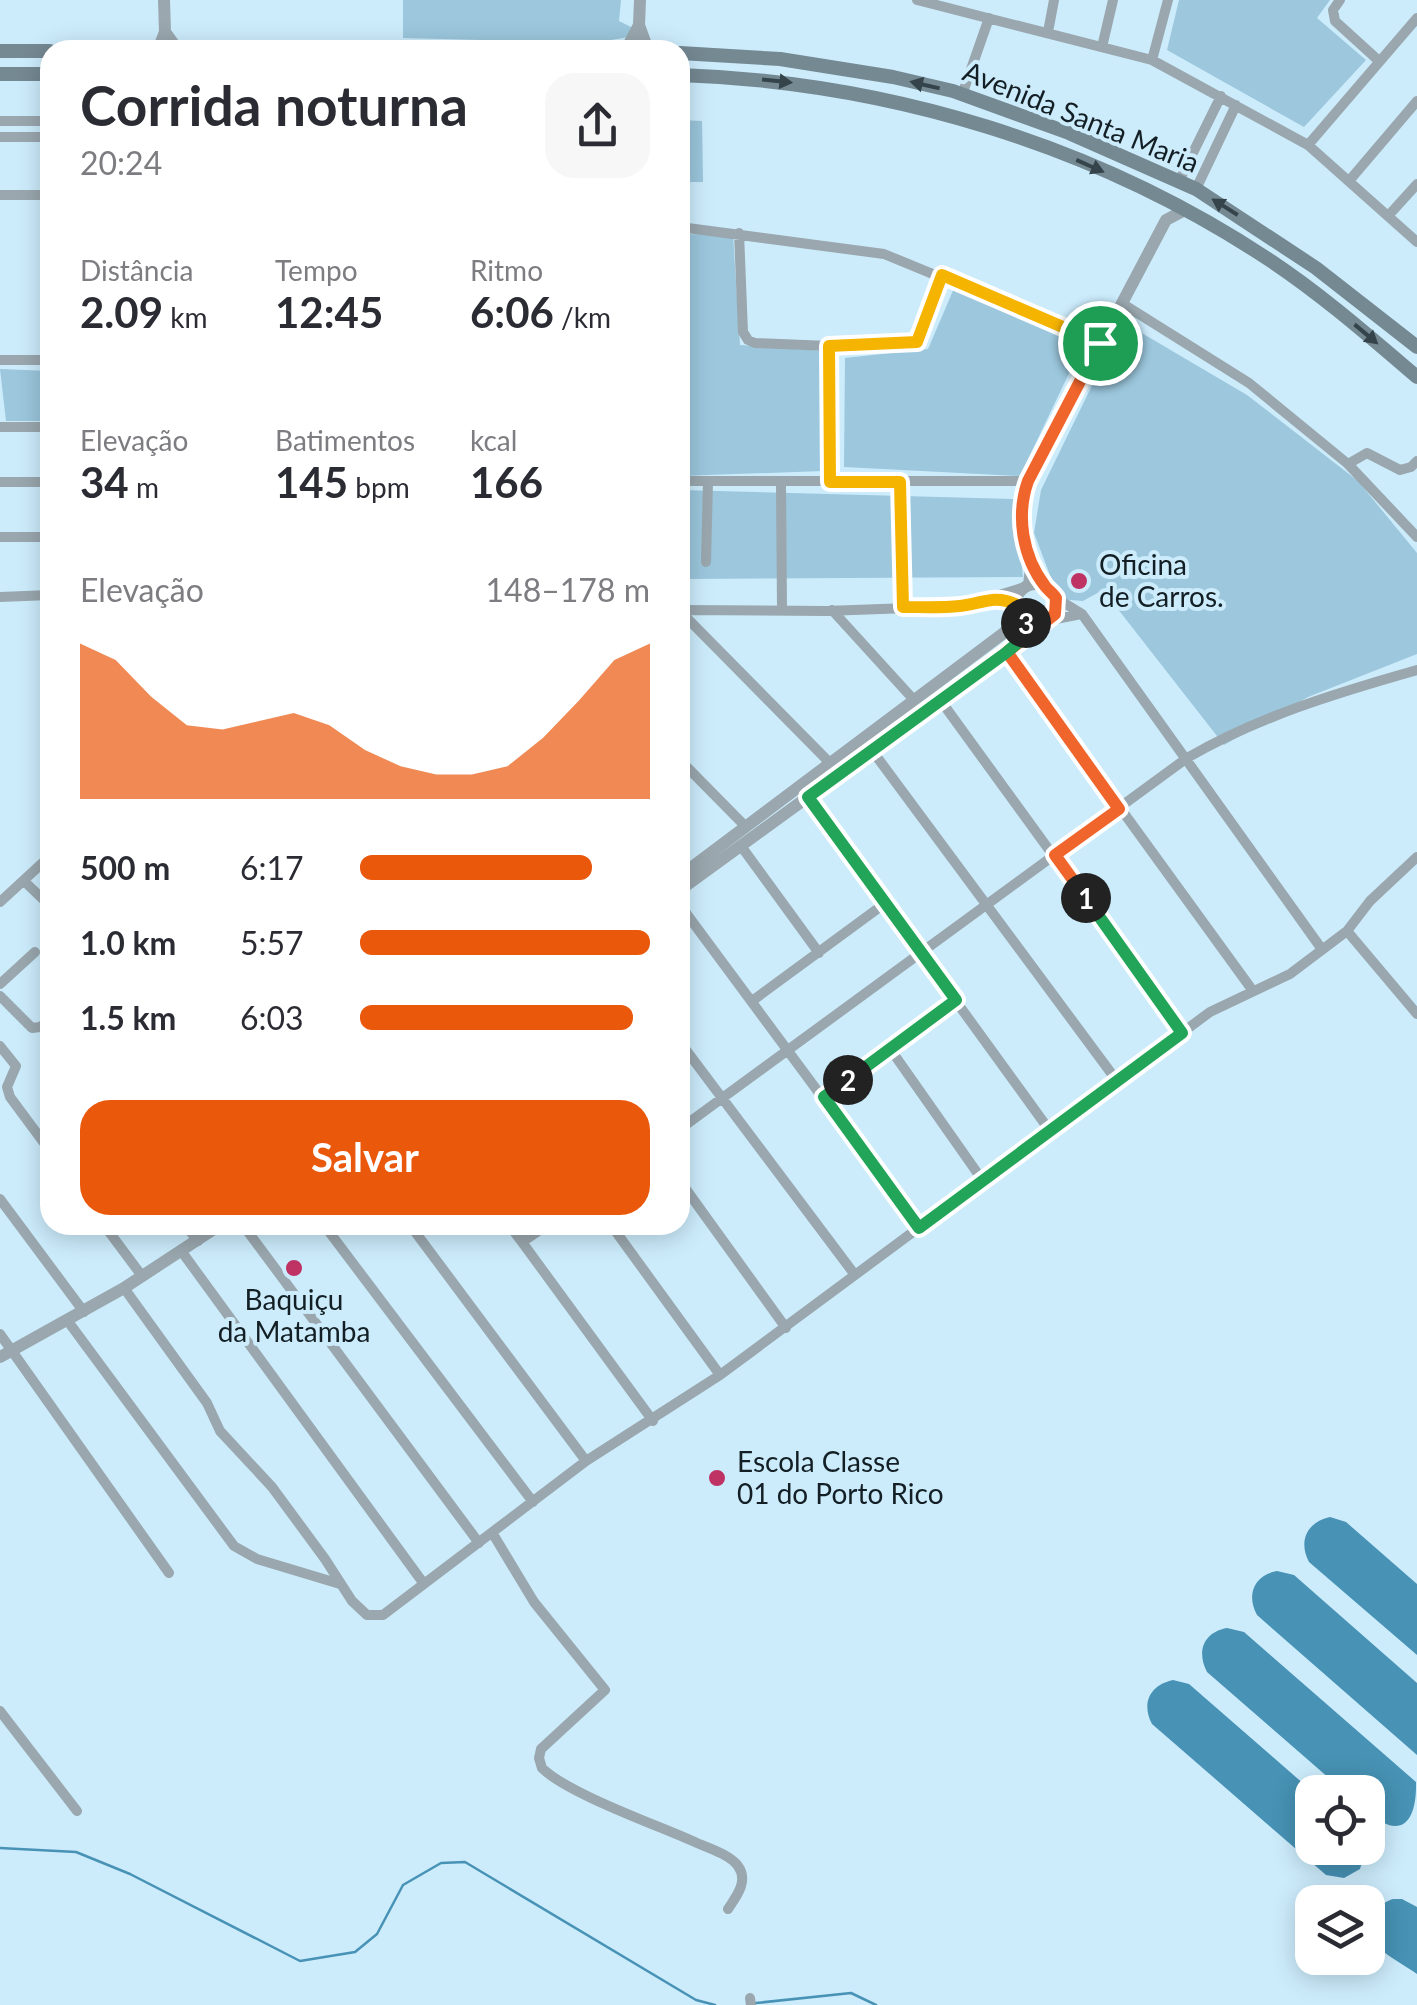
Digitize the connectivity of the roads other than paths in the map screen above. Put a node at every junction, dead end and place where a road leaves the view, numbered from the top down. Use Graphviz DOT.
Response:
graph roads {
  1 [pos="164,0"];
  2 [pos="640,0"];
  3 [pos="916,0"];
  4 [pos="1054,0"];
  5 [pos="1114,0"];
  6 [pos="1168,0"];
  7 [pos="1340,0"];
  8 [pos="990,18"];
  9 [pos="1417,18"];
  10 [pos="639,25"];
  11 [pos="164,32"];
  12 [pos="1048,32"];
  13 [pos="161,40"];
  14 [pos="170,40"];
  15 [pos="631,40"];
  16 [pos="644,40"];
  17 [pos="1102,47"];
  18 [pos="0,51"];
  19 [pos="40,51"];
  20 [pos="690,54"];
  21 [pos="1152,60"];
  22 [pos="1380,61"];
  23 [pos="0,74"];
  24 [pos="40,74"];
  25 [pos="690,75"];
  26 [pos="962,95"];
  27 [pos="1222,96"];
  28 [pos="1417,102"];
  29 [pos="1236,105"];
  30 [pos="0,121"];
  31 [pos="40,121"];
  32 [pos="1047,125"];
  33 [pos="1068,134"];
  34 [pos="40,137"];
  35 [pos="0,138"];
  36 [pos="1038,144"];
  37 [pos="1308,145"];
  38 [pos="1057,152"];
  39 [pos="1179,180"];
  40 [pos="1349,180"];
  41 [pos="1417,184"];
  42 [pos="1196,189"];
  43 [pos="0,195"];
  44 [pos="40,195"];
  45 [pos="1161,199"];
  46 [pos="1183,211"];
  47 [pos="1388,216"];
  48 [pos="1166,220"];
  49 [pos="690,227"];
  50 [pos="739,233"];
  51 [pos="1277,240"];
  52 [pos="1417,242"];
  53 [pos="1265,257"];
  54 [pos="1283,270"];
  55 [pos="942,275"];
  56 [pos="1338,284"];
  57 [pos="1123,304"];
  58 [pos="1100,343"];
  59 [pos="829,346"];
  60 [pos="1417,347"];
  61 [pos="0,360"];
  62 [pos="40,360"];
  63 [pos="1417,377"];
  64 [pos="0,428"];
  65 [pos="40,428"];
  66 [pos="1417,461"];
  67 [pos="1348,464"];
  68 [pos="690,480"];
  69 [pos="708,481"];
  70 [pos="1028,481"];
  71 [pos="0,482"];
  72 [pos="40,482"];
  73 [pos="781,482"];
  74 [pos="830,482"];
  75 [pos="900,482"];
  76 [pos="0,537"];
  77 [pos="40,537"];
  78 [pos="1417,537"];
  79 [pos="1026,548"];
  80 [pos="706,562"];
  81 [pos="1027,586"];
  82 [pos="1045,586"];
  83 [pos="40,596"];
  84 [pos="0,597"];
  85 [pos="992,598"];
  86 [pos="1056,598"];
  87 [pos="1015,604"];
  88 [pos="903,607"];
  89 [pos="782,610"];
  90 [pos="832,610"];
  91 [pos="690,611"];
  92 [pos="1082,614"];
  93 [pos="1021,620"];
  94 [pos="690,621"];
  95 [pos="1044,623"];
  96 [pos="1007,652"];
  97 [pos="1417,670"];
  98 [pos="914,700"];
  99 [pos="941,701"];
  100 [pos="871,750"];
  101 [pos="1186,758"];
  102 [pos="830,763"];
  103 [pos="690,770"];
  104 [pos="808,797"];
  105 [pos="1119,809"];
  106 [pos="746,827"];
  107 [pos="741,846"];
  108 [pos="1055,855"];
  109 [pos="1417,857"];
  110 [pos="40,866"];
  111 [pos="690,869"];
  112 [pos="24,881"];
  113 [pos="690,883"];
  114 [pos="40,896"];
  115 [pos="0,902"];
  116 [pos="884,904"];
  117 [pos="988,904"];
  118 [pos="690,917"];
  119 [pos="1346,931"];
  120 [pos="1321,948"];
  121 [pos="36,952"];
  122 [pos="920,952"];
  123 [pos="819,953"];
  124 [pos="0,984"];
  125 [pos="1253,990"];
  126 [pos="0,996"];
  127 [pos="956,1000"];
  128 [pos="752,1001"];
  129 [pos="1417,1014"];
  130 [pos="40,1028"];
  131 [pos="1182,1033"];
  132 [pos="0,1046"];
  133 [pos="890,1050"];
  134 [pos="788,1051"];
  135 [pos="690,1056"];
  136 [pos="1116,1082"];
  137 [pos="824,1097"];
  138 [pos="722,1100"];
  139 [pos="690,1122"];
  140 [pos="1050,1132"];
  141 [pos="40,1138"];
  142 [pos="983,1181"];
  143 [pos="690,1195"];
  144 [pos="0,1198"];
  145 [pos="919,1228"];
  146 [pos="111,1235"];
  147 [pos="194,1235"];
  148 [pos="206,1235"];
  149 [pos="250,1235"];
  150 [pos="332,1235"];
  151 [pos="417,1235"];
  152 [pos="517,1235"];
  153 [pos="532,1235"];
  154 [pos="619,1235"];
  155 [pos="198,1241"];
  156 [pos="522,1242"];
  157 [pos="182,1252"];
  158 [pos="142,1276"];
  159 [pos="855,1276"];
  160 [pos="124,1288"];
  161 [pos="84,1312"];
  162 [pos="67,1320"];
  163 [pos="786,1328"];
  164 [pos="0,1334"];
  165 [pos="6,1353"];
  166 [pos="720,1376"];
  167 [pos="653,1421"];
  168 [pos="586,1461"];
  169 [pos="534,1502"];
  170 [pos="493,1534"];
  171 [pos="479,1543"];
  172 [pos="169,1573"];
  173 [pos="340,1584"];
  174 [pos="424,1584"];
  175 [pos="0,1711"];
  176 [pos="77,1811"];
  177 [pos="728,1909"];
  1 -- 11 [label="street"];
  2 -- 10 [label="street"];
  3 -- 8 [label="street"];
  4 -- 12 [label="street"];
  5 -- 17 [label="street"];
  6 -- 21 [label="street"];
  7 -- 22 [label="street"];
  8 -- 12 [label="street"];
  8 -- 26 [label="street"];
  9 -- 22 [label="street"];
  10 -- 15 [label="street"];
  10 -- 16 [label="street"];
  11 -- 13 [label="street"];
  11 -- 14 [label="street"];
  12 -- 17 [label="street"];
  17 -- 21 [label="street"];
  18 -- 19 [label="main road"];
  26 -- 20 [label="main road, Avenida Santa Maria, one-way"];
  21 -- 27 [label="street"];
  22 -- 37 [label="street"];
  23 -- 24 [label="main road"];
  25 -- 36 [label="main road, Avenida Santa Maria, one-way"];
  26 -- 32 [label="main road, Avenida Santa Maria"];
  27 -- 29 [label="street"];
  27 -- 39 [label="street"];
  28 -- 40 [label="street"];
  29 -- 37 [label="street"];
  29 -- 42 [label="street"];
  30 -- 31 [label="street"];
  32 -- 33 [label="main road, Avenida Santa Maria"];
  32 -- 36 [label="main road"];
  33 -- 38 [label="main road"];
  33 -- 39 [label="main road, Avenida Santa Maria"];
  34 -- 35 [label="street"];
  36 -- 38 [label="main road, Avenida Santa Maria"];
  37 -- 40 [label="street"];
  38 -- 45 [label="main road, Avenida Santa Maria, one-way"];
  39 -- 42 [label="main road, Avenida Santa Maria"];
  40 -- 47 [label="street"];
  41 -- 47 [label="street"];
  51 -- 42 [label="main road, Avenida Santa Maria, one-way"];
  43 -- 44 [label="street"];
  45 -- 46 [label="main road, Avenida Santa Maria"];
  45 -- 48 [label="street"];
  46 -- 48 [label="street"];
  46 -- 53 [label="main road, Avenida Santa Maria"];
  47 -- 52 [label="street"];
  48 -- 57 [label="street"];
  49 -- 50 [label="street"];
  50 -- 55 [label="street"];
  50 -- 59 [label="street"];
  51 -- 53 [label="main road"];
  51 -- 56 [label="main road, Avenida Santa Maria"];
  53 -- 54 [label="main road, Avenida Santa Maria"];
  54 -- 56 [label="main road"];
  54 -- 63 [label="main road, Avenida Santa Maria, one-way"];
  55 -- 58 [label="street"];
  55 -- 59 [label="street"];
  56 -- 60 [label="main road, Avenida Santa Maria"];
  57 -- 58 [label="street"];
  57 -- 67 [label="street"];
  58 -- 70 [label="street"];
  59 -- 74 [label="street"];
  61 -- 62 [label="street"];
  64 -- 65 [label="street"];
  66 -- 67 [label="street"];
  67 -- 78 [label="street"];
  68 -- 69 [label="street"];
  69 -- 73 [label="street"];
  69 -- 80 [label="street"];
  70 -- 75 [label="street"];
  70 -- 79 [label="street"];
  71 -- 72 [label="street"];
  73 -- 74 [label="street"];
  73 -- 89 [label="street"];
  74 -- 75 [label="street"];
  75 -- 88 [label="street"];
  76 -- 77 [label="street"];
  79 -- 81 [label="street"];
  79 -- 82 [label="street"];
  81 -- 82 [label="street"];
  81 -- 85 [label="street"];
  81 -- 87 [label="street"];
  82 -- 86 [label="street"];
  83 -- 84 [label="street"];
  85 -- 87 [label="street"];
  85 -- 88 [label="street"];
  86 -- 92 [label="street"];
  86 -- 95 [label="street"];
  87 -- 93 [label="street"];
  88 -- 90 [label="street"];
  89 -- 90 [label="street"];
  89 -- 91 [label="street"];
  90 -- 98 [label="street"];
  92 -- 95 [label="street"];
  92 -- 101 [label="street"];
  93 -- 95 [label="street"];
  93 -- 98 [label="street"];
  94 -- 102 [label="street"];
  95 -- 96 [label="street"];
  96 -- 99 [label="street"];
  96 -- 105 [label="street"];
  97 -- 101 [label="street"];
  98 -- 102 [label="street"];
  99 -- 100 [label="street"];
  99 -- 108 [label="street"];
  100 -- 104 [label="street"];
  100 -- 117 [label="street"];
  101 -- 105 [label="street"];
  101 -- 120 [label="street"];
  102 -- 106 [label="street"];
  103 -- 106 [label="street"];
  104 -- 107 [label="street"];
  104 -- 116 [label="street"];
  105 -- 108 [label="street"];
  105 -- 125 [label="street"];
  106 -- 111 [label="street"];
  107 -- 113 [label="street"];
  107 -- 123 [label="street"];
  108 -- 117 [label="street"];
  108 -- 131 [label="street"];
  109 -- 119 [label="street"];
  110 -- 112 [label="street"];
  112 -- 114 [label="street"];
  112 -- 115 [label="street"];
  116 -- 122 [label="street"];
  116 -- 123 [label="street"];
  117 -- 122 [label="street"];
  117 -- 136 [label="street"];
  118 -- 128 [label="street"];
  119 -- 120 [label="street"];
  119 -- 129 [label="street"];
  120 -- 125 [label="street"];
  121 -- 124 [label="street"];
  122 -- 127 [label="street"];
  122 -- 134 [label="street"];
  123 -- 128 [label="street"];
  125 -- 131 [label="street"];
  126 -- 130 [label="street"];
  127 -- 133 [label="street"];
  127 -- 140 [label="street"];
  128 -- 134 [label="street"];
  131 -- 136 [label="street"];
  132 -- 141 [label="street"];
  133 -- 137 [label="street"];
  133 -- 142 [label="street"];
  134 -- 137 [label="street"];
  134 -- 138 [label="street"];
  135 -- 138 [label="street"];
  136 -- 140 [label="street"];
  137 -- 145 [label="street"];
  138 -- 139 [label="street"];
  138 -- 159 [label="street"];
  140 -- 142 [label="street"];
  142 -- 145 [label="street"];
  143 -- 163 [label="street"];
  144 -- 161 [label="street"];
  145 -- 159 [label="street"];
  146 -- 158 [label="street"];
  147 -- 155 [label="street"];
  148 -- 155 [label="street"];
  149 -- 171 [label="street"];
  150 -- 169 [label="street"];
  151 -- 168 [label="street"];
  152 -- 156 [label="street"];
  153 -- 156 [label="street"];
  154 -- 166 [label="street"];
  155 -- 157 [label="street"];
  156 -- 167 [label="street"];
  157 -- 158 [label="street"];
  157 -- 174 [label="street"];
  158 -- 160 [label="street"];
  159 -- 163 [label="street"];
  160 -- 161 [label="street"];
  160 -- 173 [label="street"];
  161 -- 162 [label="street"];
  162 -- 165 [label="street"];
  162 -- 173 [label="street"];
  163 -- 166 [label="street"];
  164 -- 165 [label="street"];
  165 -- 172 [label="street"];
  166 -- 167 [label="street"];
  167 -- 168 [label="street"];
  168 -- 169 [label="street"];
  169 -- 170 [label="street"];
  170 -- 171 [label="street"];
  170 -- 177 [label="street"];
  171 -- 174 [label="street"];
  173 -- 174 [label="street"];
  175 -- 176 [label="street"];
}
